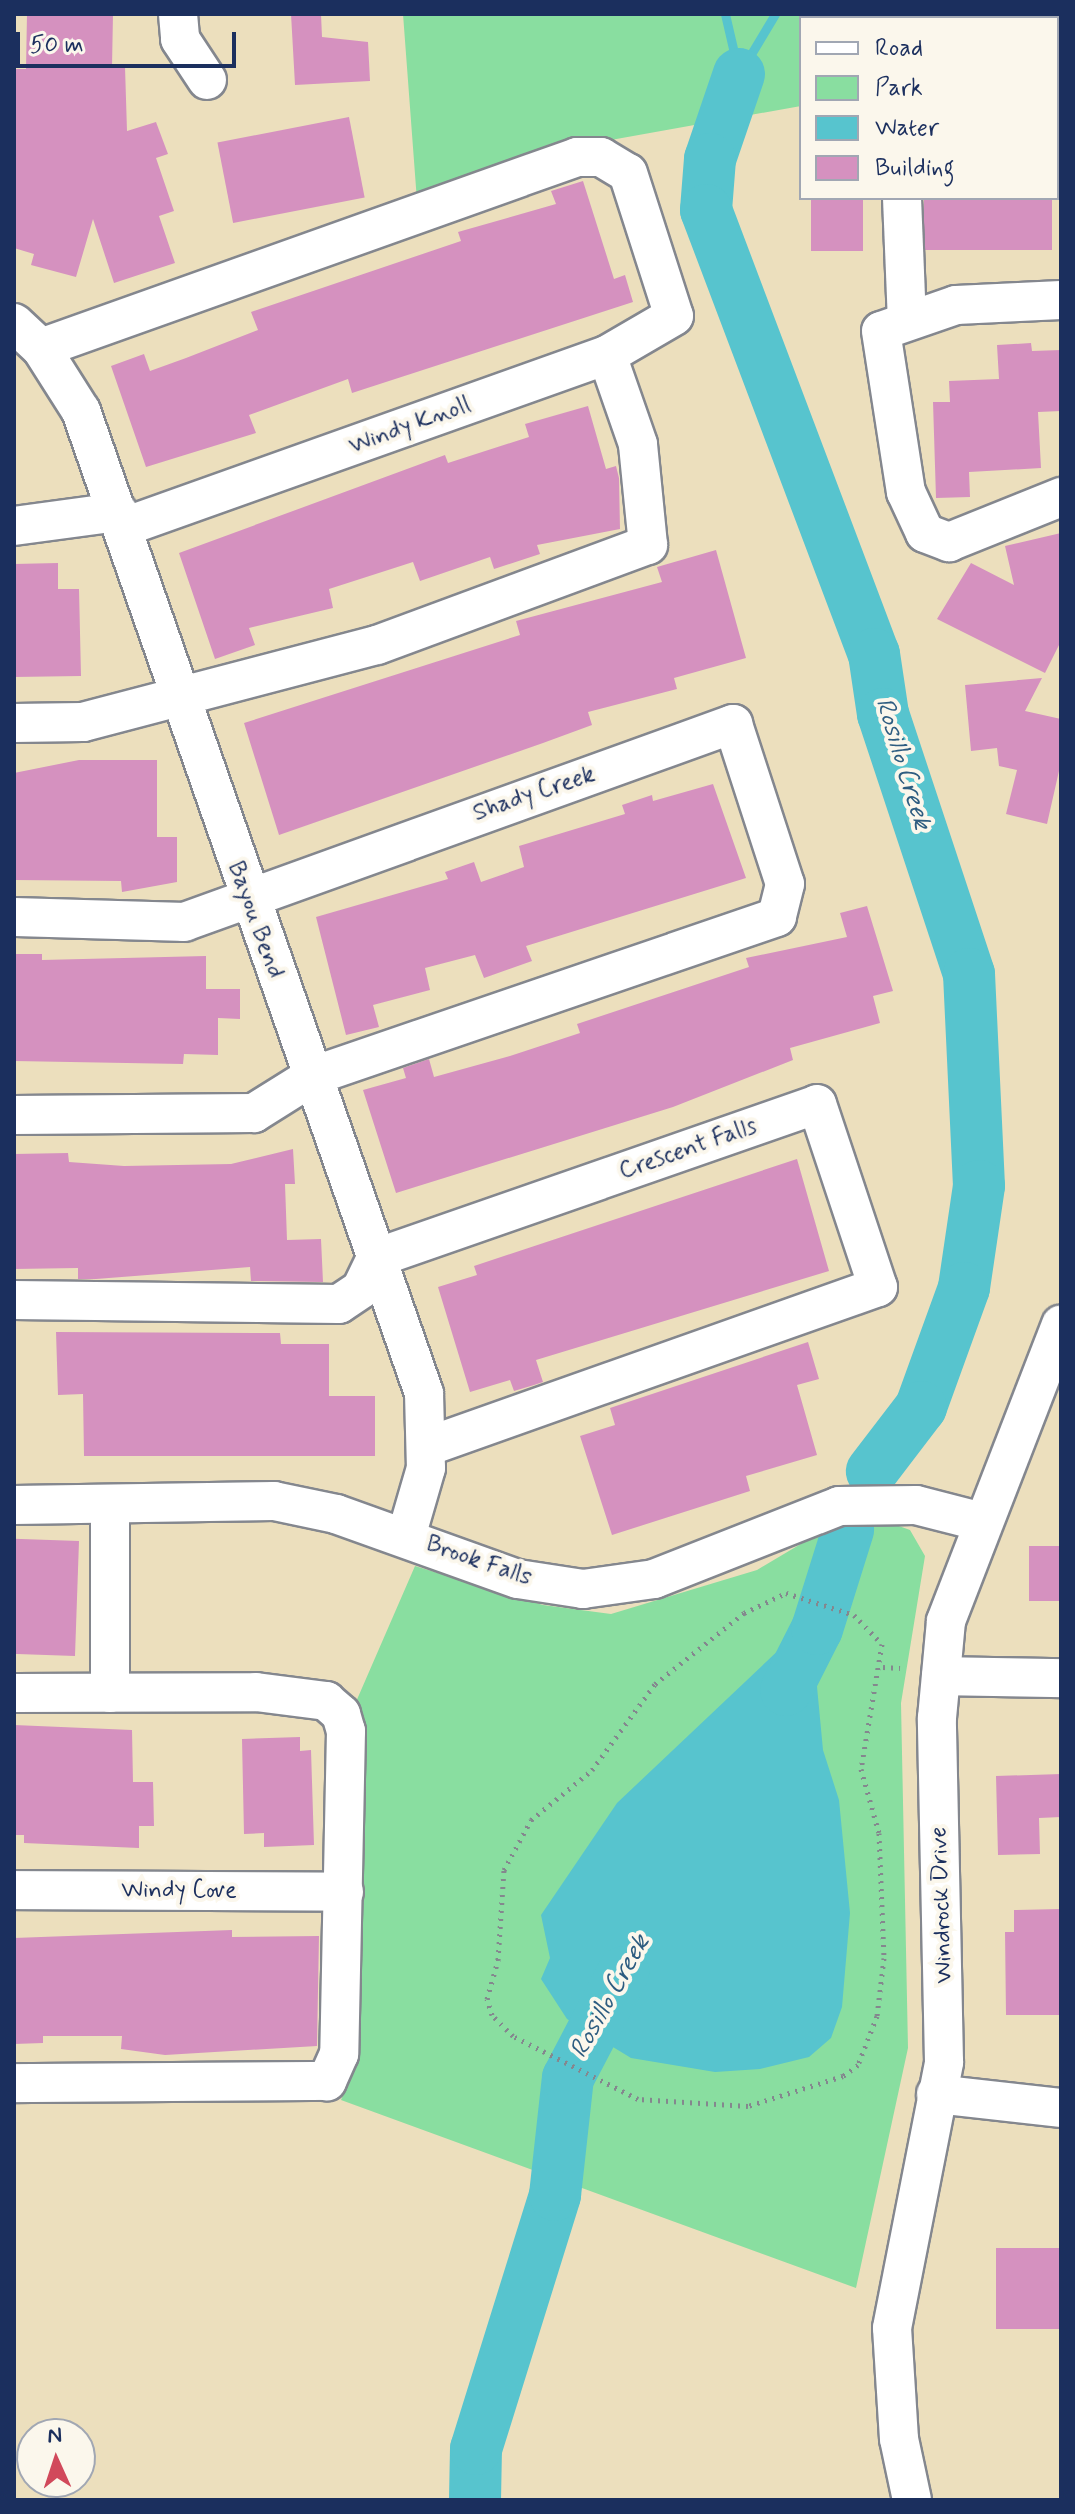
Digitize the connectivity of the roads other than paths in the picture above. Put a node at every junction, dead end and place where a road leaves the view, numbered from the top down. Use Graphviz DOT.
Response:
graph roads {
  1 [pos="178,14"];
  2 [pos="207,80"];
  3 [pos="902,200"];
  4 [pos="1061,300"];
  5 [pos="894,325"];
  6 [pos="27,336"];
  7 [pos="607,355"];
  8 [pos="1061,497"];
  9 [pos="121,520"];
  10 [pos="14,526"];
  11 [pos="180,700"];
  12 [pos="14,723"];
  13 [pos="245,895"];
  14 [pos="14,917"];
  15 [pos="313,1076"];
  16 [pos="14,1115"];
  17 [pos="376,1258"];
  18 [pos="14,1300"];
  19 [pos="1061,1324"];
  20 [pos="428,1446"];
  21 [pos="14,1505"];
  22 [pos="110,1506"];
  23 [pos="979,1521"];
  24 [pos="406,1537"];
  25 [pos="941,1676"];
  26 [pos="1061,1678"];
  27 [pos="14,1693"];
  28 [pos="110,1693"];
  29 [pos="14,1890"];
  30 [pos="344,1892"];
  31 [pos="14,2083"];
  32 [pos="936,2094"];
  33 [pos="1061,2108"];
  34 [pos="912,2500"];
  1 -- 2 [label="street"];
  3 -- 5 [label="street"];
  4 -- 5 [label="street"];
  5 -- 8 [label="street"];
  6 -- 7 [label="street, Windy Knoll"];
  6 -- 9 [label="street, Bayou Bend"];
  7 -- 9 [label="street, Windy Knoll"];
  7 -- 11 [label="street"];
  9 -- 10 [label="street, Windy Knoll"];
  9 -- 11 [label="street, Bayou Bend"];
  11 -- 12 [label="street"];
  11 -- 13 [label="street, Bayou Bend"];
  13 -- 14 [label="street"];
  13 -- 15 [label="street, Bayou Bend"];
  13 -- 15 [label="street, Shady Creek"];
  15 -- 16 [label="street"];
  15 -- 17 [label="street, Bayou Bend"];
  17 -- 18 [label="street"];
  17 -- 20 [label="street, Bayou Bend"];
  17 -- 20 [label="street, Crescent Falls"];
  19 -- 23 [label="street, Windrock Drive"];
  20 -- 24 [label="street, Bayou Bend"];
  21 -- 22 [label="street, Brook Falls"];
  22 -- 24 [label="street, Brook Falls"];
  22 -- 28 [label="street"];
  23 -- 24 [label="street, Brook Falls"];
  23 -- 25 [label="street, Windrock Drive"];
  25 -- 26 [label="street"];
  25 -- 32 [label="street, Windrock Drive"];
  27 -- 28 [label="street"];
  28 -- 30 [label="street"];
  29 -- 30 [label="street, Windy Cove"];
  30 -- 31 [label="street"];
  32 -- 33 [label="street"];
  32 -- 34 [label="street, Windrock Drive"];
}
